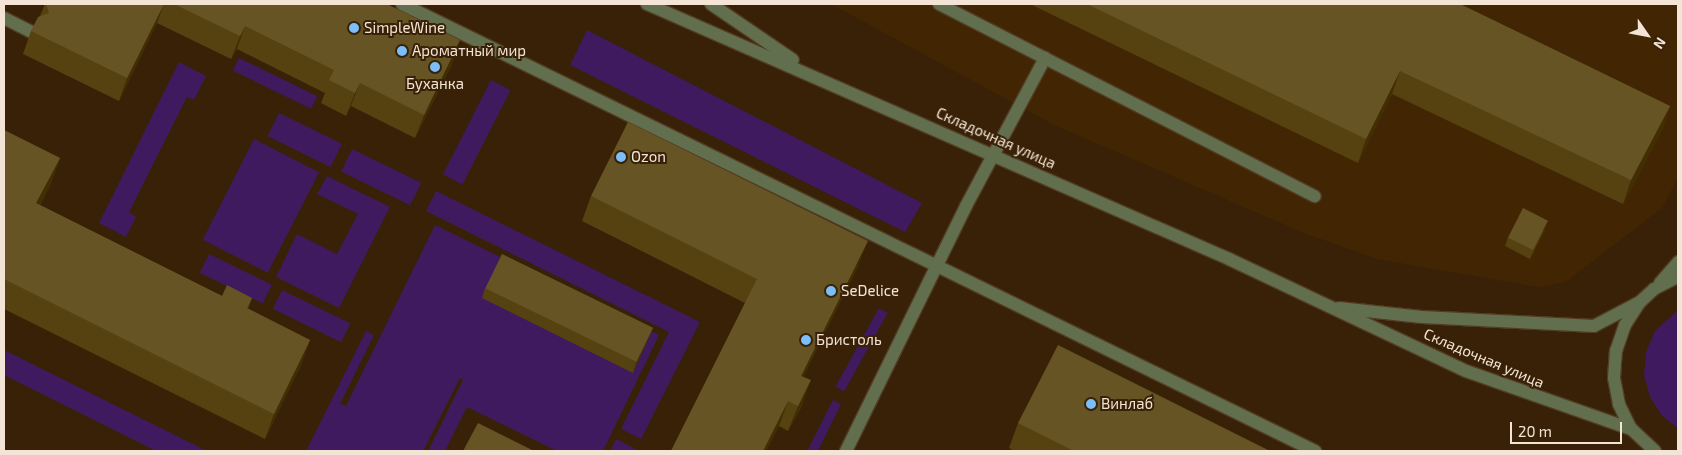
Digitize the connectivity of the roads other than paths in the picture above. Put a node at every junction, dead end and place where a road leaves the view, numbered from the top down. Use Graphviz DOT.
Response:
graph roads {
  1 [pos="402,4"];
  2 [pos="647,4"];
  3 [pos="711,4"];
  4 [pos="939,4"];
  5 [pos="4,18"];
  6 [pos="33,33"];
  7 [pos="1045,58"];
  8 [pos="816,75"];
  9 [pos="993,155"];
  10 [pos="1315,196"];
  11 [pos="1678,262"];
  12 [pos="937,266"];
  13 [pos="1678,277"];
  14 [pos="1654,290"];
  15 [pos="1640,302"];
  16 [pos="1329,306"];
  17 [pos="1631,429"];
  18 [pos="846,451"];
  19 [pos="1315,451"];
  20 [pos="1654,451"];
  1 -- 12 [label="street"];
  2 -- 8 [label="street, Складочная улица"];
  3 -- 8 [label="street"];
  4 -- 7 [label="street"];
  5 -- 6 [label="street"];
  7 -- 9 [label="street"];
  7 -- 10 [label="street"];
  8 -- 9 [label="street, Складочная улица"];
  9 -- 12 [label="street"];
  9 -- 16 [label="street, Складочная улица"];
  11 -- 14 [label="street"];
  12 -- 18 [label="street"];
  12 -- 19 [label="street"];
  13 -- 14 [label="street"];
  14 -- 15 [label="street"];
  15 -- 16 [label="street, Складочная улица"];
  15 -- 17 [label="street"];
  16 -- 17 [label="street, Складочная улица"];
  17 -- 20 [label="street"];
}
